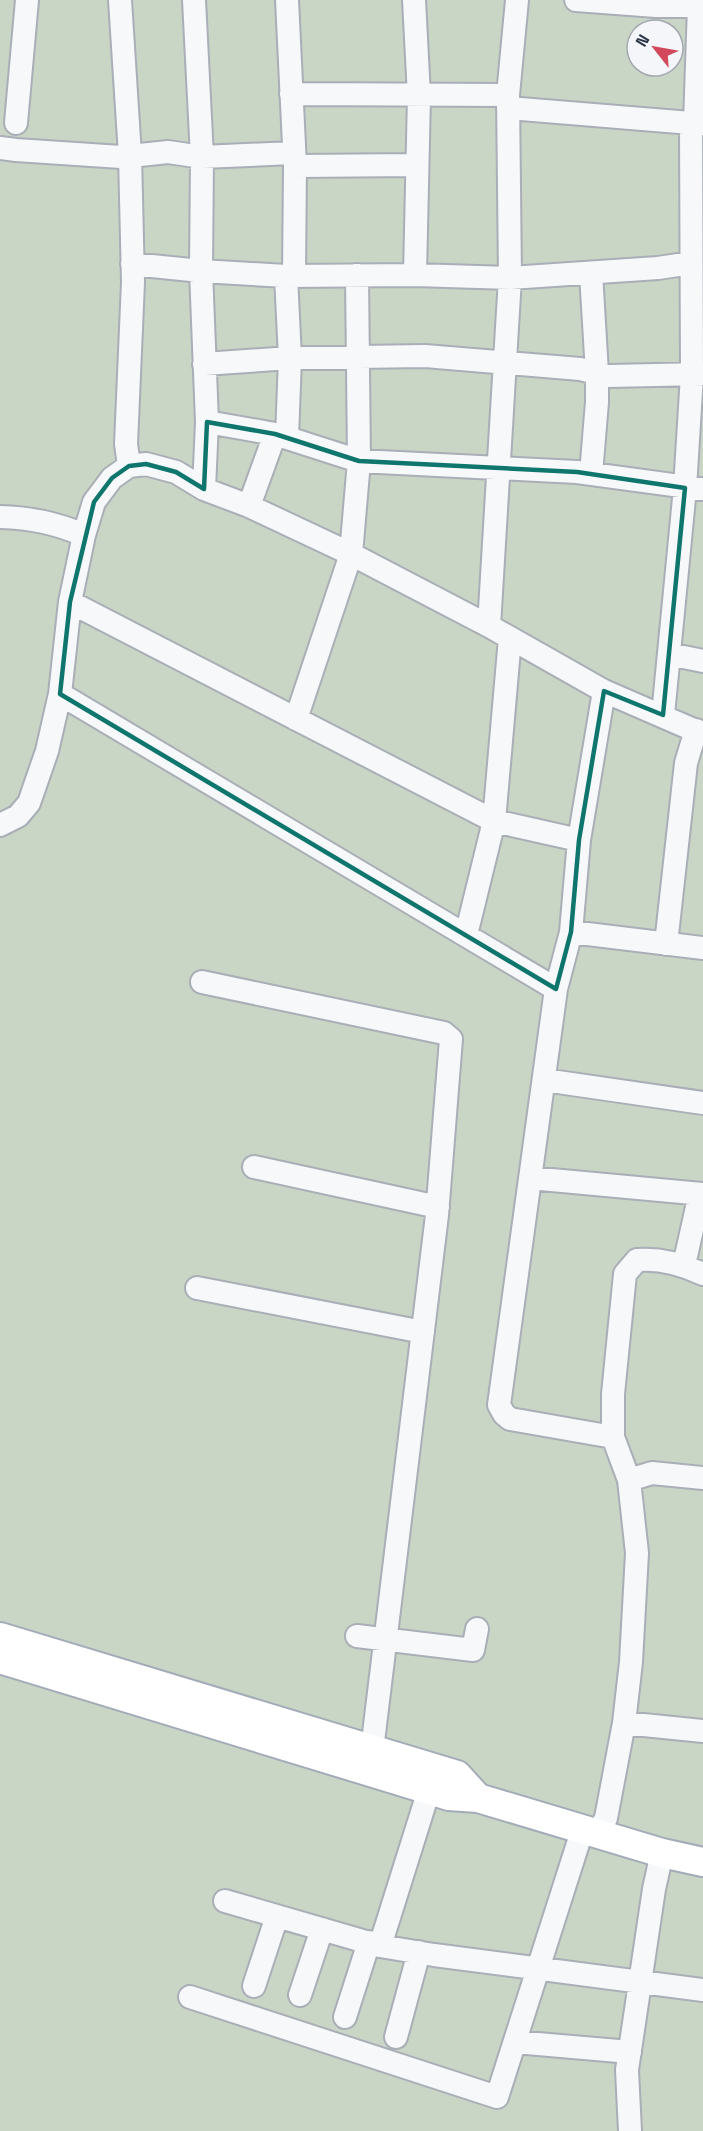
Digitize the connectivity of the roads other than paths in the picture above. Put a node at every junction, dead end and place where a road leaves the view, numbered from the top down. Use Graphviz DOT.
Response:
graph roads {
  1 [pos="27,0"];
  2 [pos="120,0"];
  3 [pos="194,0"];
  4 [pos="287,0"];
  5 [pos="414,0"];
  6 [pos="517,0"];
  7 [pos="576,0"];
  8 [pos="656,3"];
  9 [pos="701,6"];
  10 [pos="291,94"];
  11 [pos="419,96"];
  12 [pos="508,102"];
  13 [pos="16,123"];
  14 [pos="696,123"];
  15 [pos="0,148"];
  16 [pos="130,155"];
  17 [pos="202,157"];
  18 [pos="294,159"];
  19 [pos="416,165"];
  20 [pos="695,260"];
  21 [pos="132,264"];
  22 [pos="201,271"];
  23 [pos="591,273"];
  24 [pos="357,275"];
  25 [pos="415,275"];
  26 [pos="290,276"];
  27 [pos="510,278"];
  28 [pos="359,357"];
  29 [pos="290,358"];
  30 [pos="506,363"];
  31 [pos="204,364"];
  32 [pos="597,373"];
  33 [pos="697,375"];
  34 [pos="207,422"];
  35 [pos="281,436"];
  36 [pos="359,461"];
  37 [pos="129,466"];
  38 [pos="499,467"];
  39 [pos="591,474"];
  40 [pos="694,488"];
  41 [pos="204,489"];
  42 [pos="249,506"];
  43 [pos="0,517"];
  44 [pos="84,535"];
  45 [pos="351,554"];
  46 [pos="70,602"];
  47 [pos="489,626"];
  48 [pos="510,638"];
  49 [pos="669,654"];
  50 [pos="703,661"];
  51 [pos="604,691"];
  52 [pos="60,694"];
  53 [pos="663,715"];
  54 [pos="297,719"];
  55 [pos="699,732"];
  56 [pos="494,821"];
  57 [pos="0,825"];
  58 [pos="579,840"];
  59 [pos="571,932"];
  60 [pos="466,935"];
  61 [pos="666,944"];
  62 [pos="703,948"];
  63 [pos="202,982"];
  64 [pos="556,989"];
  65 [pos="544,1080"];
  66 [pos="703,1103"];
  67 [pos="254,1167"];
  68 [pos="530,1178"];
  69 [pos="702,1194"];
  70 [pos="438,1207"];
  71 [pos="694,1269"];
  72 [pos="197,1288"];
  73 [pos="423,1332"];
  74 [pos="613,1437"];
  75 [pos="703,1478"];
  76 [pos="629,1480"];
  77 [pos="477,1629"];
  78 [pos="357,1636"];
  79 [pos="0,1637"];
  80 [pos="385,1639"];
  81 [pos="0,1659"];
  82 [pos="624,1723"];
  83 [pos="703,1731"];
  84 [pos="372,1750"];
  85 [pos="429,1790"];
  86 [pos="478,1798"];
  87 [pos="590,1830"];
  88 [pos="662,1853"];
  89 [pos="703,1862"];
  90 [pos="225,1900"];
  91 [pos="277,1916"];
  92 [pos="322,1929"];
  93 [pos="375,1944"];
  94 [pos="419,1952"];
  95 [pos="538,1968"];
  96 [pos="640,1981"];
  97 [pos="254,1986"];
  98 [pos="703,1990"];
  99 [pos="300,1995"];
  100 [pos="190,1998"];
  101 [pos="345,2017"];
  102 [pos="396,2037"];
  103 [pos="515,2042"];
  104 [pos="630,2052"];
  105 [pos="630,2131"];
  1 -- 13 [label="street"];
  2 -- 16 [label="street"];
  3 -- 17 [label="street"];
  4 -- 10 [label="street"];
  5 -- 11 [label="street"];
  6 -- 12 [label="street"];
  7 -- 8 [label="street"];
  8 -- 9 [label="street"];
  9 -- 14 [label="street"];
  10 -- 11 [label="street"];
  10 -- 18 [label="street"];
  11 -- 12 [label="street"];
  11 -- 19 [label="street"];
  12 -- 14 [label="street"];
  12 -- 27 [label="street"];
  14 -- 20 [label="street"];
  15 -- 16 [label="street"];
  16 -- 17 [label="street"];
  16 -- 21 [label="street"];
  17 -- 18 [label="street"];
  17 -- 22 [label="street"];
  18 -- 19 [label="street"];
  18 -- 26 [label="street"];
  19 -- 25 [label="street"];
  20 -- 23 [label="street"];
  20 -- 33 [label="street"];
  21 -- 22 [label="street"];
  21 -- 37 [label="street"];
  22 -- 26 [label="street"];
  22 -- 31 [label="street"];
  23 -- 27 [label="street"];
  23 -- 32 [label="street"];
  24 -- 25 [label="street"];
  24 -- 26 [label="street"];
  24 -- 28 [label="street"];
  25 -- 27 [label="street"];
  26 -- 29 [label="street"];
  27 -- 30 [label="street"];
  28 -- 29 [label="street"];
  28 -- 30 [label="street"];
  28 -- 36 [label="street"];
  29 -- 31 [label="street"];
  29 -- 35 [label="street"];
  30 -- 32 [label="street"];
  30 -- 38 [label="street"];
  31 -- 34 [label="street"];
  32 -- 33 [label="street"];
  32 -- 39 [label="street"];
  33 -- 40 [label="street"];
  34 -- 35 [label="street"];
  34 -- 41 [label="street"];
  35 -- 36 [label="street"];
  35 -- 42 [label="street"];
  36 -- 38 [label="street"];
  36 -- 45 [label="street"];
  37 -- 41 [label="street"];
  37 -- 44 [label="street"];
  38 -- 39 [label="street"];
  38 -- 47 [label="street"];
  39 -- 40 [label="street"];
  40 -- 49 [label="street"];
  41 -- 42 [label="street"];
  42 -- 45 [label="street"];
  43 -- 44 [label="street"];
  44 -- 46 [label="street"];
  45 -- 47 [label="street"];
  45 -- 54 [label="street"];
  46 -- 52 [label="street"];
  46 -- 54 [label="street"];
  47 -- 48 [label="street"];
  48 -- 51 [label="street"];
  48 -- 56 [label="street"];
  49 -- 50 [label="street"];
  49 -- 53 [label="street"];
  51 -- 53 [label="street"];
  51 -- 58 [label="street"];
  52 -- 57 [label="street"];
  52 -- 60 [label="street"];
  53 -- 55 [label="street"];
  54 -- 56 [label="street"];
  55 -- 61 [label="street"];
  56 -- 58 [label="street"];
  56 -- 60 [label="street"];
  58 -- 59 [label="street"];
  59 -- 61 [label="street"];
  59 -- 64 [label="street"];
  60 -- 64 [label="street"];
  61 -- 62 [label="street"];
  63 -- 70 [label="street"];
  64 -- 65 [label="street"];
  65 -- 66 [label="street"];
  65 -- 68 [label="street"];
  67 -- 70 [label="street"];
  68 -- 69 [label="street"];
  68 -- 74 [label="street"];
  69 -- 71 [label="street"];
  70 -- 73 [label="street"];
  71 -- 74 [label="street"];
  72 -- 73 [label="street"];
  73 -- 80 [label="street"];
  74 -- 76 [label="street"];
  75 -- 76 [label="street"];
  76 -- 82 [label="street"];
  77 -- 80 [label="street"];
  78 -- 80 [label="street"];
  79 -- 84 [label="main road"];
  80 -- 84 [label="street"];
  81 -- 85 [label="main road"];
  82 -- 83 [label="street"];
  82 -- 87 [label="street"];
  84 -- 86 [label="main road"];
  85 -- 86 [label="main road"];
  85 -- 93 [label="street"];
  86 -- 87 [label="main road"];
  87 -- 88 [label="main road"];
  87 -- 95 [label="street"];
  88 -- 89 [label="main road"];
  88 -- 96 [label="street"];
  90 -- 91 [label="street"];
  91 -- 92 [label="street"];
  91 -- 97 [label="street"];
  92 -- 93 [label="street"];
  92 -- 99 [label="street"];
  93 -- 94 [label="street"];
  93 -- 101 [label="street"];
  94 -- 95 [label="street"];
  94 -- 102 [label="street"];
  95 -- 96 [label="street"];
  95 -- 103 [label="street"];
  96 -- 98 [label="street"];
  96 -- 104 [label="street"];
  100 -- 103 [label="street"];
  103 -- 104 [label="street"];
  104 -- 105 [label="street"];
}
